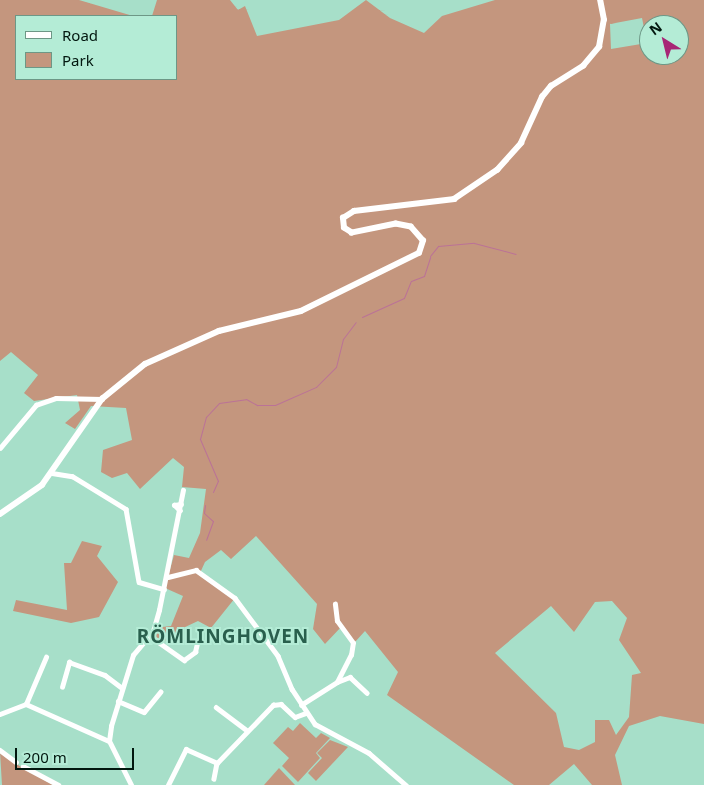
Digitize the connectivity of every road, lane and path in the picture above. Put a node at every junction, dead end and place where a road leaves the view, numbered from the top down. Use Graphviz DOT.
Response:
graph roads {
  1 [pos="600,0"];
  2 [pos="102,399"];
  3 [pos="0,448"];
  4 [pos="52,473"];
  5 [pos="183,490"];
  6 [pos="0,514"];
  7 [pos="168,577"];
  8 [pos="164,589"];
  9 [pos="334,604"];
  10 [pos="150,636"];
  11 [pos="198,643"];
  12 [pos="46,657"];
  13 [pos="344,675"];
  14 [pos="62,687"];
  15 [pos="122,688"];
  16 [pos="160,692"];
  17 [pos="366,694"];
  18 [pos="118,701"];
  19 [pos="26,704"];
  20 [pos="301,705"];
  21 [pos="216,707"];
  22 [pos="306,712"];
  23 [pos="0,714"];
  24 [pos="247,730"];
  25 [pos="109,741"];
  26 [pos="0,750"];
  27 [pos="16,762"];
  28 [pos="217,763"];
  29 [pos="23,766"];
  30 [pos="214,779"];
  31 [pos="58,785"];
  32 [pos="131,785"];
  33 [pos="168,785"];
  34 [pos="406,785"];
  1 -- 2 [label="main road"];
  2 -- 3 [label="street"];
  2 -- 4 [label="main road"];
  4 -- 6 [label="main road"];
  4 -- 8 [label="street"];
  5 -- 7 [label="street"];
  7 -- 8 [label="street"];
  7 -- 20 [label="street"];
  8 -- 10 [label="street"];
  9 -- 13 [label="street"];
  10 -- 11 [label="street"];
  10 -- 15 [label="street"];
  12 -- 19 [label="street"];
  13 -- 17 [label="street"];
  13 -- 20 [label="street"];
  14 -- 15 [label="street"];
  15 -- 18 [label="street"];
  16 -- 18 [label="street"];
  18 -- 25 [label="street"];
  19 -- 23 [label="street"];
  19 -- 25 [label="street"];
  20 -- 22 [label="street"];
  21 -- 24 [label="street"];
  22 -- 24 [label="street"];
  22 -- 34 [label="street"];
  24 -- 28 [label="street"];
  25 -- 32 [label="street"];
  26 -- 27 [label="street"];
  28 -- 30 [label="street"];
  28 -- 33 [label="street"];
  29 -- 31 [label="street"];
}
